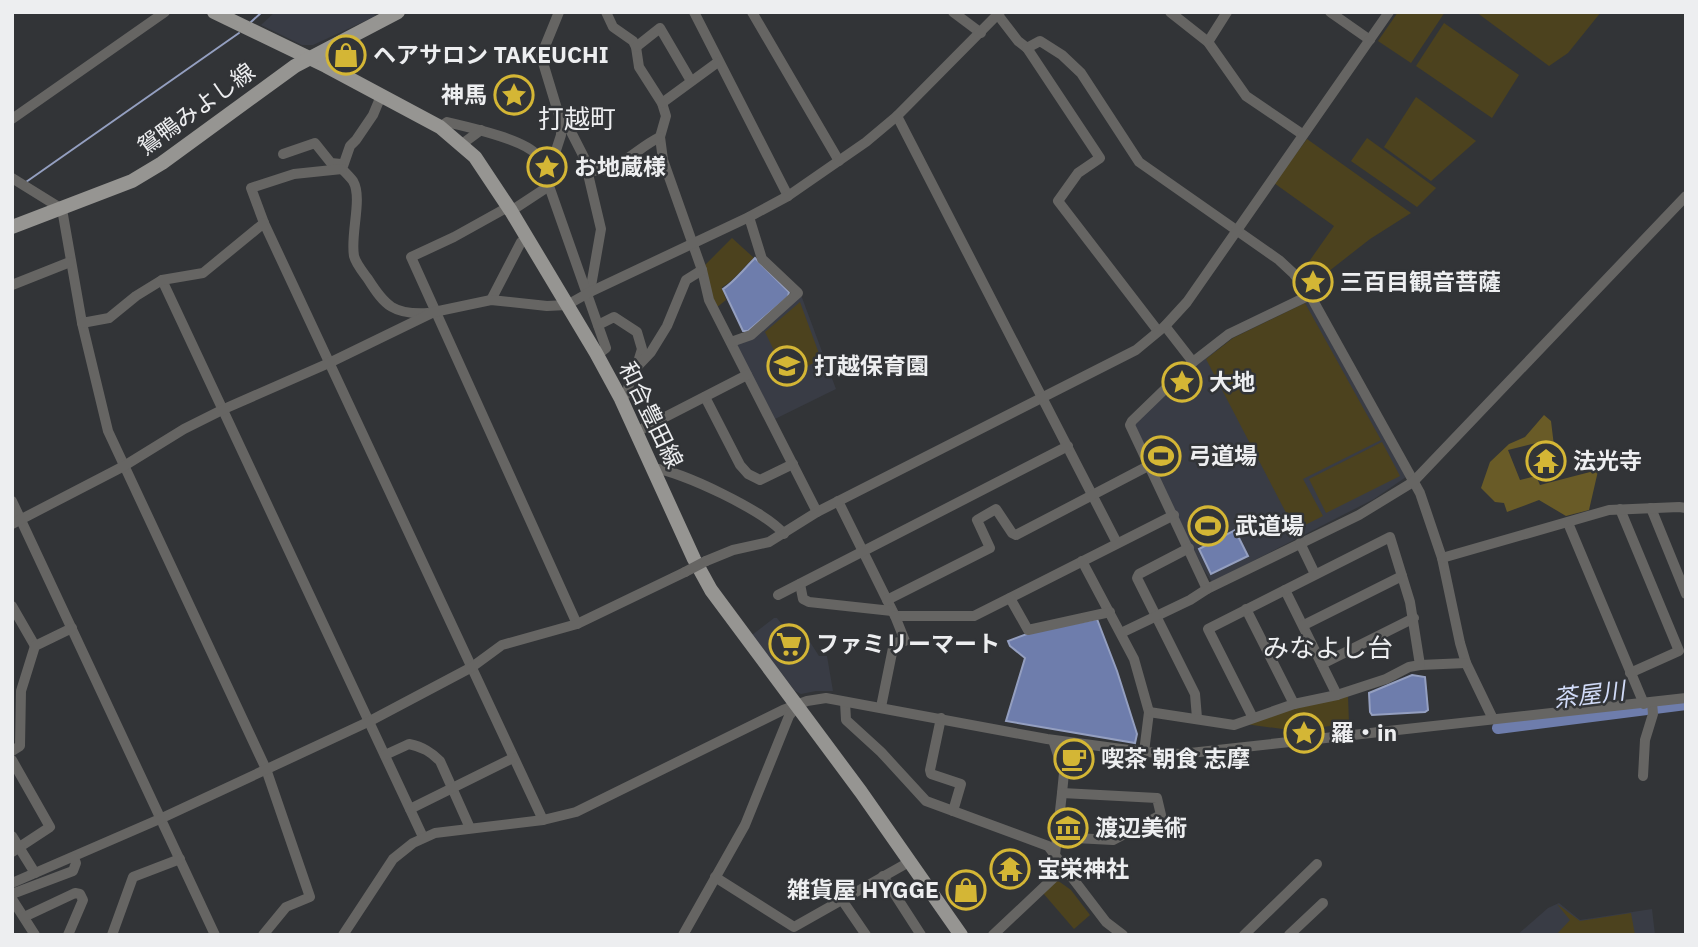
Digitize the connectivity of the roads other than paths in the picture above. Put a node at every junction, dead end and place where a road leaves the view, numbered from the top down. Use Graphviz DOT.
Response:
graph roads {
  1 [pos="165,12"];
  2 [pos="214,12"];
  3 [pos="398,12"];
  4 [pos="559,12"];
  5 [pos="606,12"];
  6 [pos="694,12"];
  7 [pos="752,12"];
  8 [pos="953,12"];
  9 [pos="1170,12"];
  10 [pos="1227,12"];
  11 [pos="1330,12"];
  12 [pos="1389,12"];
  13 [pos="999,13"];
  14 [pos="981,33"];
  15 [pos="1370,40"];
  16 [pos="1208,42"];
  17 [pos="636,47"];
  18 [pos="1027,48"];
  19 [pos="307,58"];
  20 [pos="718,62"];
  21 [pos="691,82"];
  22 [pos="381,96"];
  23 [pos="662,103"];
  24 [pos="897,116"];
  25 [pos="12,119"];
  26 [pos="561,122"];
  27 [pos="440,127"];
  28 [pos="481,130"];
  29 [pos="1303,134"];
  30 [pos="660,137"];
  31 [pos="462,144"];
  32 [pos="283,153"];
  33 [pos="839,161"];
  34 [pos="343,166"];
  35 [pos="591,171"];
  36 [pos="547,172"];
  37 [pos="12,178"];
  38 [pos="788,196"];
  39 [pos="1686,196"];
  40 [pos="62,209"];
  41 [pos="510,209"];
  42 [pos="748,217"];
  43 [pos="264,223"];
  44 [pos="12,228"];
  45 [pos="1236,228"];
  46 [pos="527,237"];
  47 [pos="692,243"];
  48 [pos="70,262"];
  49 [pos="702,270"];
  50 [pos="162,280"];
  51 [pos="12,285"];
  52 [pos="588,292"];
  53 [pos="1310,295"];
  54 [pos="491,300"];
  55 [pos="567,304"];
  56 [pos="434,312"];
  57 [pos="82,323"];
  58 [pos="598,325"];
  59 [pos="1162,329"];
  60 [pos="731,342"];
  61 [pos="597,355"];
  62 [pos="1193,362"];
  63 [pos="329,363"];
  64 [pos="638,365"];
  65 [pos="747,375"];
  66 [pos="705,397"];
  67 [pos="1042,398"];
  68 [pos="621,399"];
  69 [pos="224,409"];
  70 [pos="636,432"];
  71 [pos="1068,446"];
  72 [pos="793,464"];
  73 [pos="1150,465"];
  74 [pos="124,466"];
  75 [pos="652,468"];
  76 [pos="1413,482"];
  77 [pos="1093,495"];
  78 [pos="965,499"];
  79 [pos="12,501"];
  80 [pos="838,501"];
  81 [pos="1651,508"];
  82 [pos="1686,508"];
  83 [pos="1620,509"];
  84 [pos="817,512"];
  85 [pos="1174,514"];
  86 [pos="976,520"];
  87 [pos="17,522"];
  88 [pos="1568,523"];
  89 [pos="784,534"];
  90 [pos="1117,543"];
  91 [pos="1300,544"];
  92 [pos="1189,548"];
  93 [pos="862,552"];
  94 [pos="1443,558"];
  95 [pos="1082,561"];
  96 [pos="1315,574"];
  97 [pos="1402,576"];
  98 [pos="800,583"];
  99 [pos="1208,589"];
  100 [pos="1285,590"];
  101 [pos="1686,594"];
  102 [pos="778,595"];
  103 [pos="1010,598"];
  104 [pos="887,600"];
  105 [pos="12,606"];
  106 [pos="1246,609"];
  107 [pos="1110,612"];
  108 [pos="894,614"];
  109 [pos="1156,616"];
  110 [pos="1414,618"];
  111 [pos="577,624"];
  112 [pos="1304,625"];
  113 [pos="72,628"];
  114 [pos="1121,633"];
  115 [pos="35,646"];
  116 [pos="1466,663"];
  117 [pos="1322,664"];
  118 [pos="1420,665"];
  119 [pos="472,667"];
  120 [pos="1630,673"];
  121 [pos="17,688"];
  122 [pos="1337,695"];
  123 [pos="1686,698"];
  124 [pos="845,702"];
  125 [pos="1294,704"];
  126 [pos="798,706"];
  127 [pos="1650,706"];
  128 [pos="881,707"];
  129 [pos="1149,712"];
  130 [pos="941,718"];
  131 [pos="1197,718"];
  132 [pos="1253,718"];
  133 [pos="1493,719"];
  134 [pos="370,721"];
  135 [pos="1053,740"];
  136 [pos="12,751"];
  137 [pos="1144,752"];
  138 [pos="385,755"];
  139 [pos="513,758"];
  140 [pos="12,760"];
  141 [pos="266,769"];
  142 [pos="1643,776"];
  143 [pos="452,788"];
  144 [pos="1062,793"];
  145 [pos="410,808"];
  146 [pos="953,811"];
  147 [pos="162,818"];
  148 [pos="543,820"];
  149 [pos="470,828"];
  150 [pos="12,836"];
  151 [pos="423,837"];
  152 [pos="1056,837"];
  153 [pos="16,850"];
  154 [pos="1055,855"];
  155 [pos="74,858"];
  156 [pos="180,859"];
  157 [pos="909,862"];
  158 [pos="1317,864"];
  159 [pos="1065,867"];
  160 [pos="35,873"];
  161 [pos="883,876"];
  162 [pos="715,877"];
  163 [pos="12,883"];
  164 [pos="12,897"];
  165 [pos="842,900"];
  166 [pos="1323,903"];
  167 [pos="24,917"];
  168 [pos="797,931"];
  169 [pos="36,935"];
  170 [pos="68,935"];
  171 [pos="112,935"];
  172 [pos="215,935"];
  173 [pos="263,935"];
  174 [pos="343,935"];
  175 [pos="683,935"];
  176 [pos="866,935"];
  177 [pos="921,935"];
  178 [pos="961,935"];
  179 [pos="993,935"];
  180 [pos="1123,935"];
  181 [pos="1244,935"];
  182 [pos="1289,935"];
  1 -- 25 [label="street"];
  2 -- 19 [label="main road, 和合豊田線"];
  3 -- 19 [label="main road, 鴛鴨みよし線"];
  4 -- 26 [label="street"];
  5 -- 17 [label="street"];
  6 -- 20 [label="street"];
  7 -- 33 [label="street"];
  8 -- 14 [label="street"];
  9 -- 16 [label="street"];
  10 -- 16 [label="street"];
  11 -- 15 [label="street"];
  12 -- 15 [label="street"];
  13 -- 14 [label="street"];
  13 -- 18 [label="street"];
  14 -- 24 [label="street"];
  15 -- 29 [label="street"];
  16 -- 29 [label="street"];
  17 -- 21 [label="street"];
  17 -- 23 [label="street"];
  18 -- 45 [label="street"];
  18 -- 59 [label="street"];
  19 -- 22 [label="main road, 和合豊田線"];
  19 -- 40 [label="main road, 鴛鴨みよし線"];
  20 -- 21 [label="street"];
  20 -- 38 [label="street"];
  21 -- 23 [label="street"];
  22 -- 27 [label="main road, 和合豊田線"];
  22 -- 34 [label="street"];
  23 -- 30 [label="street"];
  24 -- 33 [label="street"];
  24 -- 67 [label="street"];
  26 -- 35 [label="street"];
  26 -- 36 [label="street"];
  27 -- 28 [label="street"];
  27 -- 31 [label="main road, 和合豊田線"];
  28 -- 31 [label="street"];
  28 -- 36 [label="street"];
  29 -- 45 [label="street"];
  30 -- 35 [label="street"];
  30 -- 47 [label="street"];
  31 -- 41 [label="main road, 和合豊田線"];
  32 -- 34 [label="street"];
  33 -- 38 [label="street"];
  34 -- 43 [label="street"];
  34 -- 56 [label="street"];
  35 -- 52 [label="street"];
  36 -- 41 [label="street"];
  36 -- 52 [label="street"];
  37 -- 40 [label="street"];
  38 -- 42 [label="street"];
  39 -- 76 [label="street"];
  40 -- 44 [label="main road, 鴛鴨みよし線"];
  40 -- 48 [label="street"];
  41 -- 46 [label="main road, 和合豊田線"];
  41 -- 56 [label="street"];
  42 -- 47 [label="street"];
  42 -- 60 [label="street"];
  43 -- 50 [label="street"];
  43 -- 63 [label="street"];
  45 -- 53 [label="street"];
  45 -- 59 [label="street"];
  46 -- 54 [label="street"];
  46 -- 55 [label="main road, 和合豊田線"];
  47 -- 49 [label="street"];
  47 -- 52 [label="street"];
  48 -- 51 [label="street"];
  48 -- 57 [label="street"];
  49 -- 60 [label="street"];
  49 -- 64 [label="street"];
  50 -- 57 [label="street"];
  50 -- 69 [label="street"];
  52 -- 55 [label="street"];
  52 -- 58 [label="street"];
  53 -- 62 [label="street"];
  53 -- 76 [label="street"];
  54 -- 55 [label="street"];
  54 -- 56 [label="street"];
  55 -- 61 [label="main road, 和合豊田線"];
  56 -- 63 [label="street"];
  56 -- 111 [label="street"];
  57 -- 74 [label="street"];
  58 -- 61 [label="street"];
  58 -- 64 [label="street"];
  59 -- 62 [label="street"];
  59 -- 67 [label="street"];
  60 -- 65 [label="street"];
  61 -- 68 [label="main road, 和合豊田線"];
  62 -- 73 [label="street"];
  63 -- 69 [label="street"];
  63 -- 119 [label="street"];
  64 -- 68 [label="street"];
  65 -- 66 [label="street"];
  65 -- 72 [label="street"];
  66 -- 70 [label="street"];
  66 -- 72 [label="street"];
  67 -- 71 [label="street"];
  67 -- 80 [label="street"];
  68 -- 70 [label="main road, 和合豊田線"];
  69 -- 74 [label="street"];
  69 -- 134 [label="street"];
  70 -- 75 [label="main road, 和合豊田線"];
  71 -- 77 [label="street"];
  71 -- 78 [label="street"];
  72 -- 84 [label="street"];
  73 -- 77 [label="street"];
  73 -- 85 [label="street"];
  74 -- 87 [label="street"];
  74 -- 141 [label="street"];
  75 -- 89 [label="street"];
  75 -- 126 [label="main road, 和合豊田線"];
  76 -- 91 [label="street"];
  76 -- 94 [label="street"];
  77 -- 86 [label="street"];
  77 -- 90 [label="street"];
  78 -- 86 [label="street"];
  78 -- 93 [label="street"];
  79 -- 87 [label="street"];
  80 -- 84 [label="street"];
  80 -- 93 [label="street"];
  81 -- 82 [label="street"];
  81 -- 83 [label="street"];
  81 -- 101 [label="street"];
  83 -- 88 [label="street"];
  83 -- 120 [label="street"];
  84 -- 89 [label="street"];
  85 -- 90 [label="street"];
  85 -- 92 [label="street"];
  86 -- 104 [label="street"];
  87 -- 113 [label="street"];
  88 -- 94 [label="street"];
  88 -- 120 [label="street"];
  89 -- 111 [label="street, bridge"];
  90 -- 95 [label="street"];
  91 -- 96 [label="street"];
  91 -- 99 [label="street"];
  92 -- 99 [label="street"];
  92 -- 109 [label="street"];
  93 -- 98 [label="street"];
  93 -- 104 [label="street"];
  94 -- 116 [label="street"];
  95 -- 103 [label="street"];
  95 -- 107 [label="street"];
  96 -- 97 [label="street"];
  96 -- 100 [label="street"];
  97 -- 110 [label="street"];
  97 -- 112 [label="street"];
  98 -- 102 [label="street"];
  98 -- 108 [label="street"];
  99 -- 109 [label="street"];
  100 -- 106 [label="street"];
  100 -- 112 [label="street"];
  103 -- 107 [label="street"];
  103 -- 108 [label="street"];
  104 -- 108 [label="street"];
  105 -- 115 [label="street"];
  106 -- 125 [label="street"];
  106 -- 132 [label="street"];
  107 -- 114 [label="street"];
  108 -- 128 [label="street"];
  109 -- 114 [label="street"];
  109 -- 131 [label="street"];
  110 -- 117 [label="street"];
  110 -- 118 [label="street"];
  111 -- 119 [label="street"];
  112 -- 117 [label="street"];
  113 -- 115 [label="street"];
  113 -- 147 [label="street"];
  114 -- 129 [label="street"];
  115 -- 121 [label="street"];
  116 -- 118 [label="street"];
  116 -- 133 [label="street"];
  117 -- 122 [label="street"];
  118 -- 122 [label="street"];
  119 -- 134 [label="street"];
  119 -- 139 [label="street"];
  120 -- 127 [label="street"];
  121 -- 136 [label="street"];
  122 -- 125 [label="street"];
  123 -- 127 [label="street"];
  124 -- 126 [label="street"];
  124 -- 128 [label="street"];
  124 -- 146 [label="street"];
  125 -- 132 [label="street"];
  126 -- 148 [label="street"];
  126 -- 157 [label="main road, 和合豊田線"];
  126 -- 162 [label="street"];
  127 -- 133 [label="street"];
  127 -- 142 [label="street"];
  128 -- 130 [label="street"];
  129 -- 131 [label="street"];
  129 -- 137 [label="street"];
  130 -- 135 [label="street"];
  130 -- 146 [label="street"];
  131 -- 132 [label="street"];
  133 -- 137 [label="street"];
  134 -- 138 [label="street"];
  134 -- 141 [label="street"];
  135 -- 137 [label="street"];
  135 -- 144 [label="street"];
  138 -- 143 [label="street"];
  138 -- 145 [label="street"];
  139 -- 143 [label="street"];
  139 -- 148 [label="street"];
  140 -- 153 [label="street"];
  141 -- 147 [label="street"];
  141 -- 173 [label="street"];
  143 -- 145 [label="street"];
  143 -- 149 [label="street"];
  144 -- 152 [label="street"];
  144 -- 152 [label="street"];
  145 -- 151 [label="street"];
  146 -- 154 [label="street"];
  147 -- 155 [label="street"];
  147 -- 156 [label="street"];
  148 -- 149 [label="street"];
  149 -- 151 [label="street"];
  150 -- 153 [label="street"];
  151 -- 174 [label="street"];
  152 -- 154 [label="street"];
  153 -- 160 [label="street"];
  154 -- 159 [label="street"];
  155 -- 160 [label="street"];
  155 -- 164 [label="street"];
  156 -- 171 [label="street"];
  156 -- 172 [label="street"];
  157 -- 161 [label="street"];
  157 -- 178 [label="main road, 和合豊田線"];
  158 -- 181 [label="street"];
  159 -- 179 [label="street"];
  159 -- 180 [label="street"];
  160 -- 163 [label="street"];
  161 -- 165 [label="street"];
  161 -- 177 [label="street"];
  162 -- 168 [label="street"];
  162 -- 175 [label="street"];
  164 -- 167 [label="street"];
  165 -- 168 [label="street"];
  165 -- 176 [label="street"];
  166 -- 182 [label="street"];
  167 -- 169 [label="street"];
  167 -- 170 [label="street"];
}
